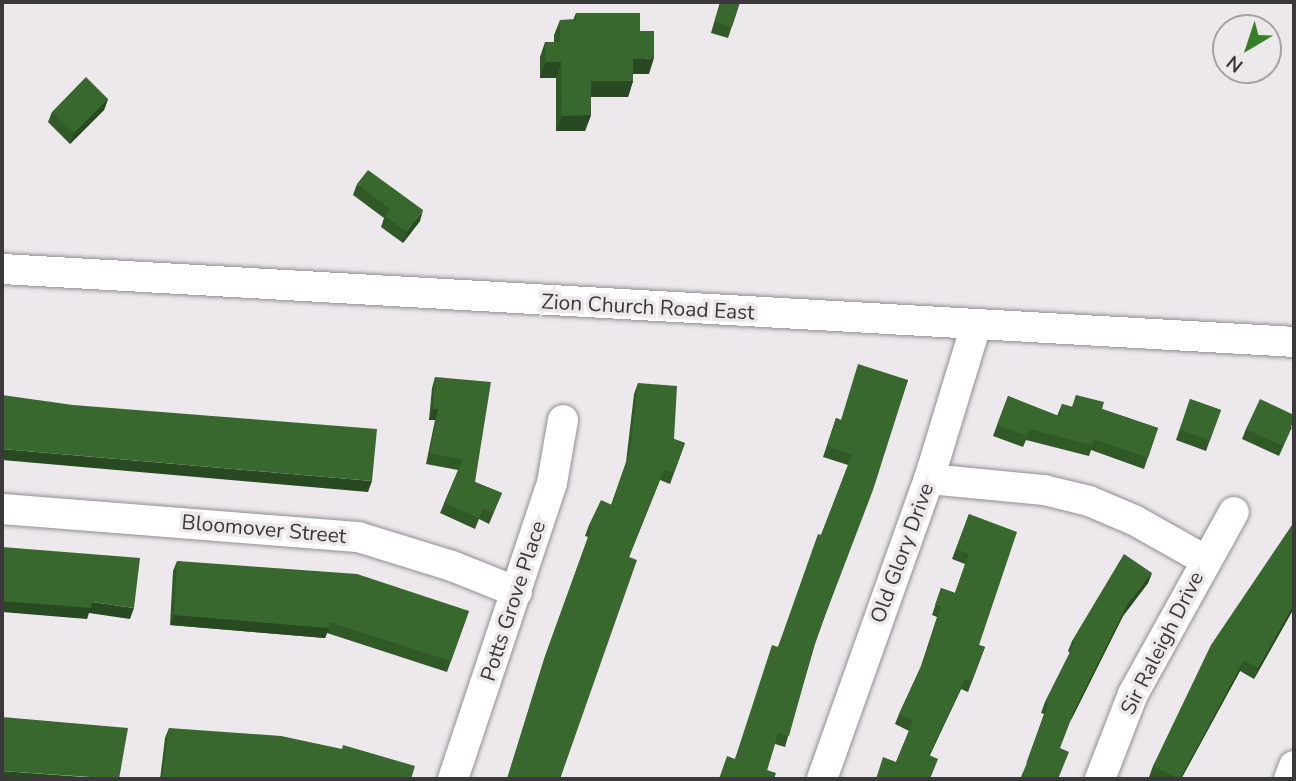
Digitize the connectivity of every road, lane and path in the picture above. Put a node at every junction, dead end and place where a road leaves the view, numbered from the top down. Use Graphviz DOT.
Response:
graph roads {
  1 [pos="2,269"];
  2 [pos="975,325"];
  3 [pos="1294,342"];
  4 [pos="563,421"];
  5 [pos="929,479"];
  6 [pos="2,509"];
  7 [pos="1234,512"];
  8 [pos="1205,560"];
  9 [pos="517,592"];
  10 [pos="1294,766"];
  11 [pos="453,779"];
  12 [pos="822,779"];
  13 [pos="1100,779"];
  14 [pos="1289,779"];
  1 -- 2 [label="street, Zion Church Road East"];
  2 -- 3 [label="street, Zion Church Road East"];
  2 -- 5 [label="street, Old Glory Drive"];
  4 -- 9 [label="street, Potts Grove Place"];
  5 -- 8 [label="street"];
  5 -- 12 [label="street, Old Glory Drive"];
  6 -- 9 [label="street, Bloomover Street"];
  7 -- 8 [label="street, Sir Raleigh Drive"];
  8 -- 13 [label="street, Sir Raleigh Drive"];
  9 -- 11 [label="street, Potts Grove Place"];
  10 -- 14 [label="street"];
}
